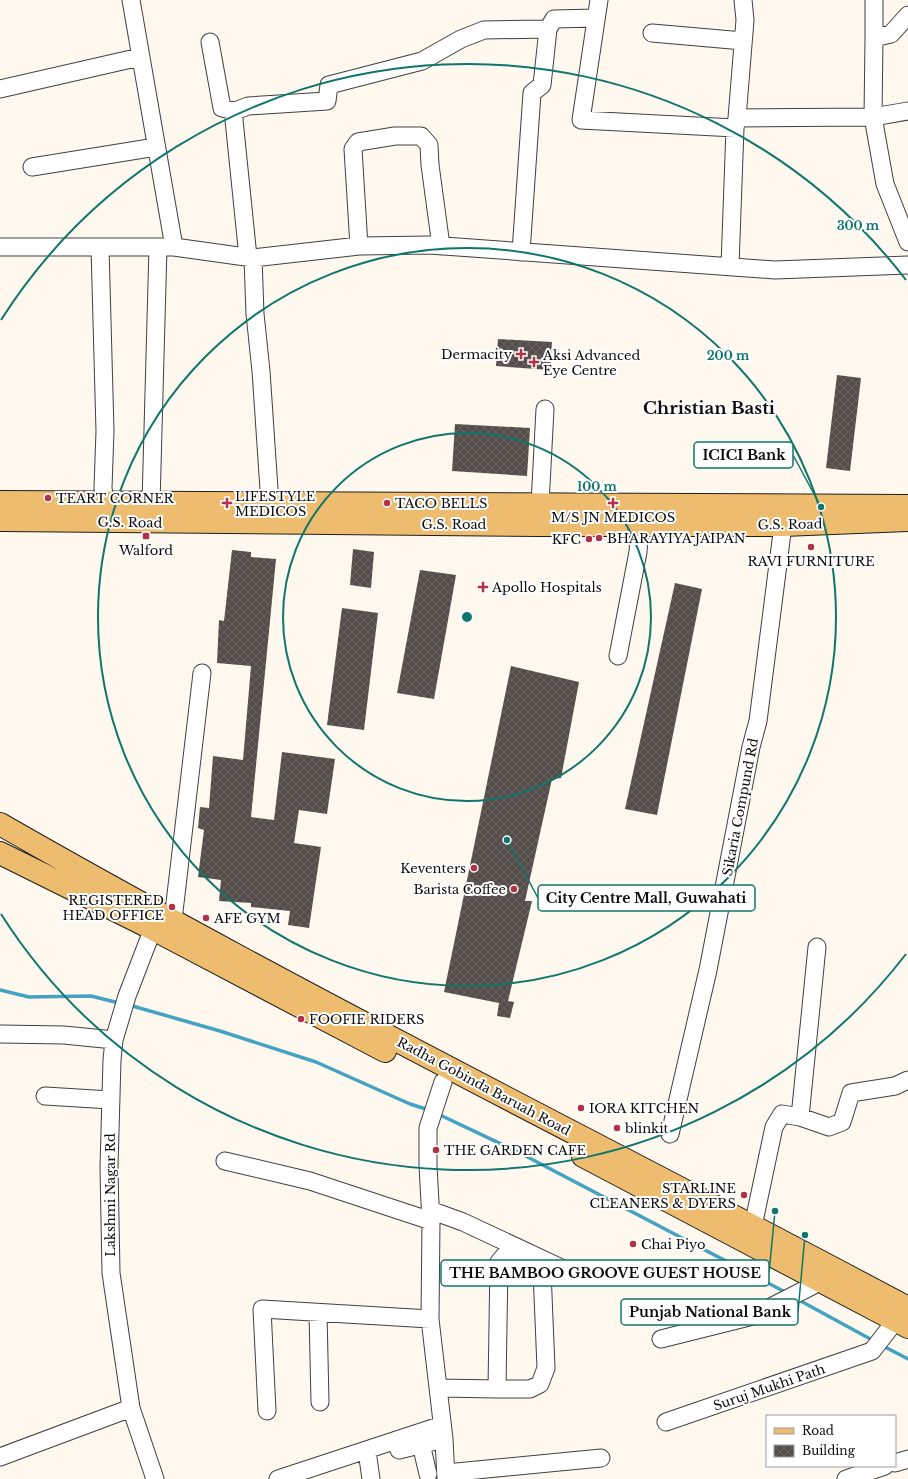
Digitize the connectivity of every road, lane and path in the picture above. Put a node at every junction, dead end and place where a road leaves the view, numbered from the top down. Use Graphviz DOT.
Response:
graph roads {
  1 [pos="130,0"];
  2 [pos="599,0"];
  3 [pos="743,0"];
  4 [pos="874,0"];
  5 [pos="908,15"];
  6 [pos="596,18"];
  7 [pos="548,29"];
  8 [pos="652,33"];
  9 [pos="874,38"];
  10 [pos="743,41"];
  11 [pos="210,42"];
  12 [pos="140,57"];
  13 [pos="0,89"];
  14 [pos="235,110"];
  15 [pos="908,111"];
  16 [pos="873,118"];
  17 [pos="736,123"];
  18 [pos="156,147"];
  19 [pos="32,167"];
  20 [pos="908,242"];
  21 [pos="359,246"];
  22 [pos="441,246"];
  23 [pos="0,247"];
  24 [pos="100,247"];
  25 [pos="166,247"];
  26 [pos="522,252"];
  27 [pos="251,258"];
  28 [pos="730,266"];
  29 [pos="908,266"];
  30 [pos="545,409"];
  31 [pos="0,502"];
  32 [pos="105,503"];
  33 [pos="151,503"];
  34 [pos="270,504"];
  35 [pos="540,504"];
  36 [pos="908,506"];
  37 [pos="0,520"];
  38 [pos="908,520"];
  39 [pos="640,525"];
  40 [pos="783,525"];
  41 [pos="618,656"];
  42 [pos="202,673"];
  43 [pos="0,824"];
  44 [pos="8,846"];
  45 [pos="64,861"];
  46 [pos="162,921"];
  47 [pos="817,947"];
  48 [pos="0,1034"];
  49 [pos="114,1040"];
  50 [pos="908,1080"];
  51 [pos="442,1082"];
  52 [pos="45,1096"];
  53 [pos="111,1100"];
  54 [pos="800,1117"];
  55 [pos="670,1134"];
  56 [pos="225,1161"];
  57 [pos="431,1215"];
  58 [pos="753,1226"];
  59 [pos="572,1273"];
  60 [pos="819,1279"];
  61 [pos="318,1313"];
  62 [pos="430,1319"];
  63 [pos="900,1322"];
  64 [pos="661,1339"];
  65 [pos="439,1388"];
  66 [pos="497,1389"];
  67 [pos="320,1402"];
  68 [pos="131,1408"];
  69 [pos="267,1411"];
  70 [pos="666,1422"];
  71 [pos="443,1432"];
  72 [pos="421,1444"];
  73 [pos="0,1457"];
  74 [pos="368,1458"];
  75 [pos="601,1458"];
  76 [pos="908,1459"];
  77 [pos="896,1463"];
  78 [pos="883,1467"];
  79 [pos="428,1474"];
  80 [pos="446,1476"];
  81 [pos="154,1479"];
  82 [pos="278,1479"];
  83 [pos="307,1479"];
  84 [pos="372,1479"];
  85 [pos="846,1479"];
  1 -- 12 [label="street"];
  2 -- 6 [label="street"];
  3 -- 10 [label="street"];
  4 -- 9 [label="street"];
  5 -- 9 [label="street"];
  6 -- 7 [label="street"];
  6 -- 17 [label="street"];
  7 -- 14 [label="street"];
  7 -- 26 [label="street"];
  8 -- 10 [label="street"];
  9 -- 16 [label="street"];
  10 -- 17 [label="street"];
  11 -- 14 [label="street"];
  12 -- 13 [label="street"];
  12 -- 18 [label="street"];
  14 -- 27 [label="street"];
  15 -- 16 [label="street"];
  16 -- 17 [label="street"];
  16 -- 20 [label="street"];
  17 -- 28 [label="street"];
  18 -- 19 [label="street"];
  18 -- 25 [label="street"];
  21 -- 22 [label="street"];
  21 -- 22 [label="street"];
  21 -- 27 [label="street"];
  22 -- 26 [label="street"];
  23 -- 24 [label="street"];
  24 -- 25 [label="street"];
  24 -- 32 [label="street"];
  25 -- 27 [label="street"];
  25 -- 33 [label="street"];
  26 -- 28 [label="street"];
  27 -- 34 [label="street"];
  28 -- 29 [label="street"];
  30 -- 35 [label="street"];
  31 -- 32 [label="main road, G.S. Road"];
  32 -- 33 [label="main road, G.S. Road"];
  33 -- 34 [label="main road, G.S. Road"];
  34 -- 35 [label="main road, G.S. Road"];
  35 -- 36 [label="main road, G.S. Road"];
  37 -- 39 [label="main road, G.S. Road"];
  38 -- 40 [label="main road, G.S. Road"];
  39 -- 40 [label="main road, G.S. Road"];
  39 -- 41 [label="street"];
  40 -- 55 [label="street, Sikaria Compund Rd"];
  42 -- 46 [label="street, Lakshmi Nagar Rd"];
  43 -- 45 [label="main road, Radha Gobinda Baruah Road"];
  44 -- 45 [label="main road"];
  44 -- 46 [label="main road, Radha Gobinda Baruah Road"];
  45 -- 46 [label="main road, Radha Gobinda Baruah Road"];
  46 -- 49 [label="street, Lakshmi Nagar Rd"];
  46 -- 51 [label="main road, Radha Gobinda Baruah Road"];
  46 -- 58 [label="main road, Radha Gobinda Baruah Road"];
  47 -- 54 [label="street"];
  48 -- 49 [label="street"];
  49 -- 53 [label="street, Lakshmi Nagar Rd"];
  50 -- 54 [label="street"];
  51 -- 57 [label="street"];
  51 -- 60 [label="main road, Radha Gobinda Baruah Road"];
  52 -- 53 [label="street"];
  53 -- 68 [label="street, Lakshmi Nagar Rd"];
  54 -- 58 [label="street"];
  56 -- 57 [label="street"];
  57 -- 59 [label="street"];
  57 -- 62 [label="street"];
  58 -- 63 [label="main road, Radha Gobinda Baruah Road"];
  60 -- 63 [label="main road, Radha Gobinda Baruah Road"];
  60 -- 64 [label="street"];
  61 -- 62 [label="street"];
  61 -- 67 [label="street"];
  61 -- 69 [label="street"];
  62 -- 65 [label="street"];
  63 -- 70 [label="street, Suruj Mukhi Path"];
  65 -- 66 [label="street"];
  65 -- 71 [label="street"];
  66 -- 66 [label="street"];
  68 -- 73 [label="street"];
  68 -- 81 [label="street, Lakshmi Nagar Rd"];
  71 -- 72 [label="street"];
  71 -- 80 [label="street"];
  71 -- 82 [label="street"];
  72 -- 74 [label="street"];
  72 -- 79 [label="street"];
  74 -- 83 [label="street"];
  74 -- 84 [label="street"];
  75 -- 80 [label="street"];
  76 -- 77 [label="street"];
  78 -- 85 [label="street"];
}
